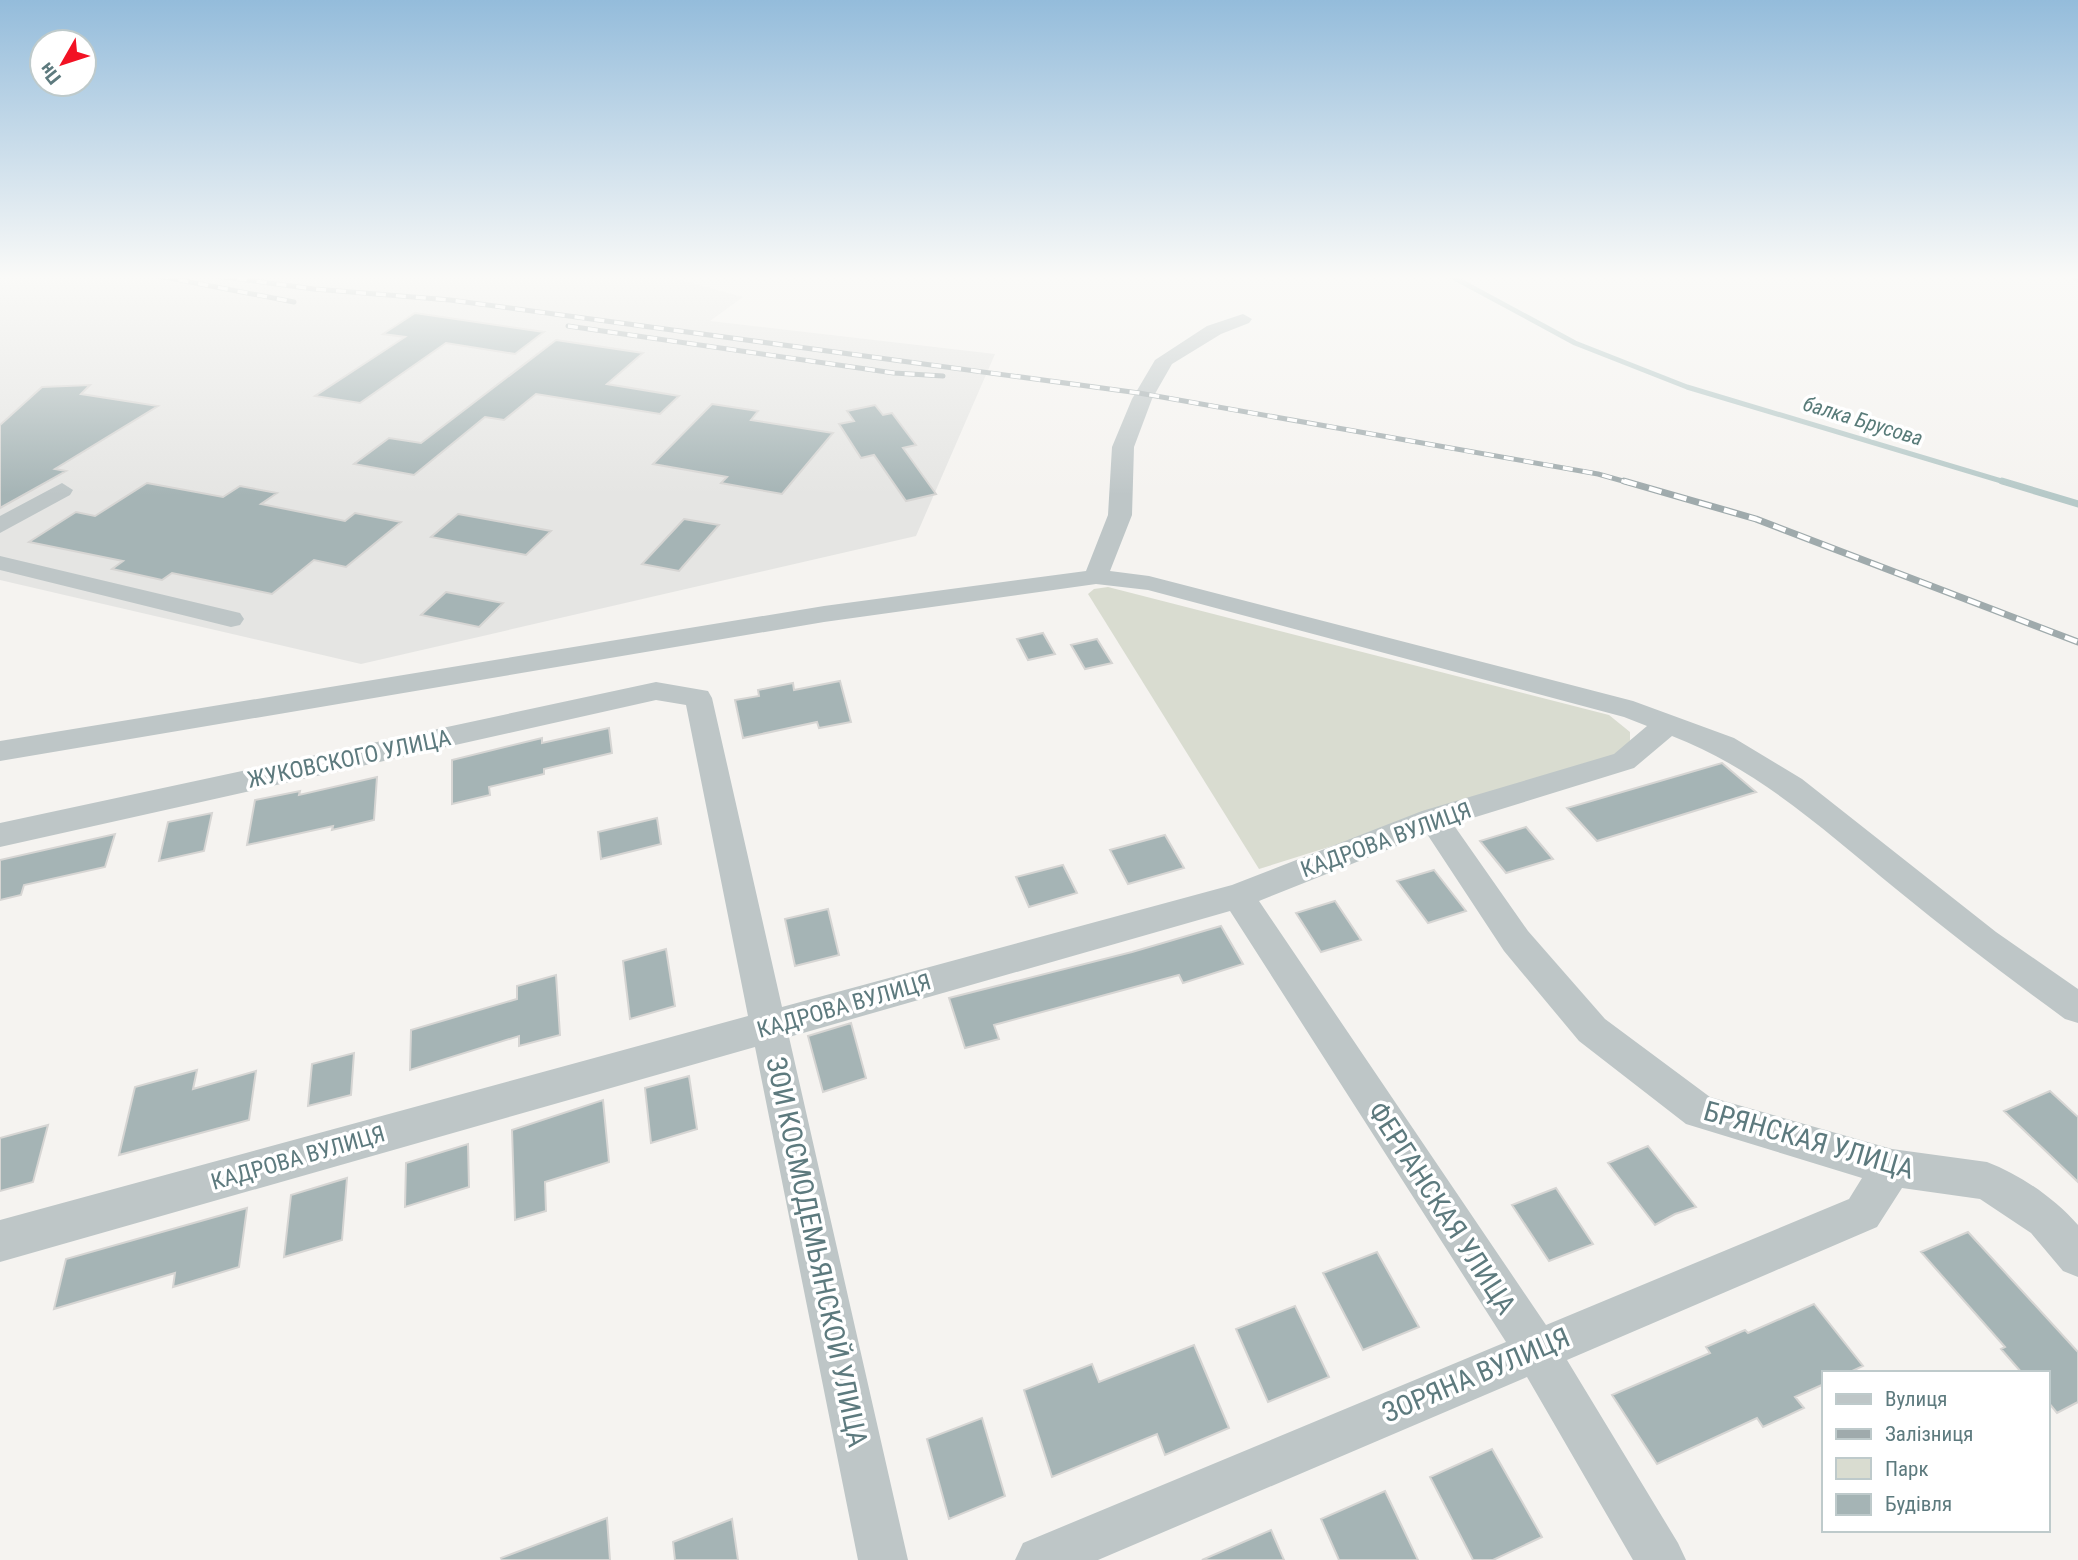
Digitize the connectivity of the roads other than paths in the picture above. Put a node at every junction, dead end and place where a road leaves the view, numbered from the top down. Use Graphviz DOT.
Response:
graph roads {
  1 [pos="1183,349"];
  2 [pos="62,490"];
  3 [pos="0,526"];
  4 [pos="0,563"];
  5 [pos="1096,577"];
  6 [pos="231,619"];
  7 [pos="698,698"];
  8 [pos="1668,724"];
  9 [pos="0,751"];
  10 [pos="1433,819"];
  11 [pos="0,835"];
  12 [pos="1238,896"];
  13 [pos="2078,1008"];
  14 [pos="769,1027"];
  15 [pos="1892,1168"];
  16 [pos="0,1241"];
  17 [pos="2078,1256"];
  18 [pos="1535,1349"];
  19 [pos="883,1560"];
  20 [pos="1040,1560"];
  21 [pos="1661,1560"];
  1 -- 5 [label="street"];
  2 -- 3 [label="street"];
  4 -- 6 [label="street"];
  5 -- 8 [label="street"];
  5 -- 9 [label="street"];
  7 -- 11 [label="street, ЖУКОВСКОГО УЛИЦА"];
  7 -- 14 [label="street, ЗОИ КОСМОДЕМЬЯНСКОЙ УЛИЦА"];
  8 -- 10 [label="street, КАДРОВА ВУЛИЦЯ"];
  8 -- 13 [label="street"];
  10 -- 12 [label="street, КАДРОВА ВУЛИЦЯ"];
  10 -- 15 [label="street, БРЯНСКАЯ УЛИЦА"];
  12 -- 14 [label="street, КАДРОВА ВУЛИЦЯ"];
  12 -- 18 [label="street, ФЕРГАНСКАЯ УЛИЦА"];
  14 -- 16 [label="street, КАДРОВА ВУЛИЦЯ"];
  14 -- 19 [label="street, ЗОИ КОСМОДЕМЬЯНСКОЙ УЛИЦА"];
  15 -- 17 [label="street, БРЯНСКАЯ УЛИЦА"];
  15 -- 18 [label="street, ЗОРЯНА ВУЛИЦЯ"];
  18 -- 20 [label="street, ЗОРЯНА ВУЛИЦЯ"];
  18 -- 21 [label="street, ФЕРГАНСКАЯ УЛИЦА"];
}
